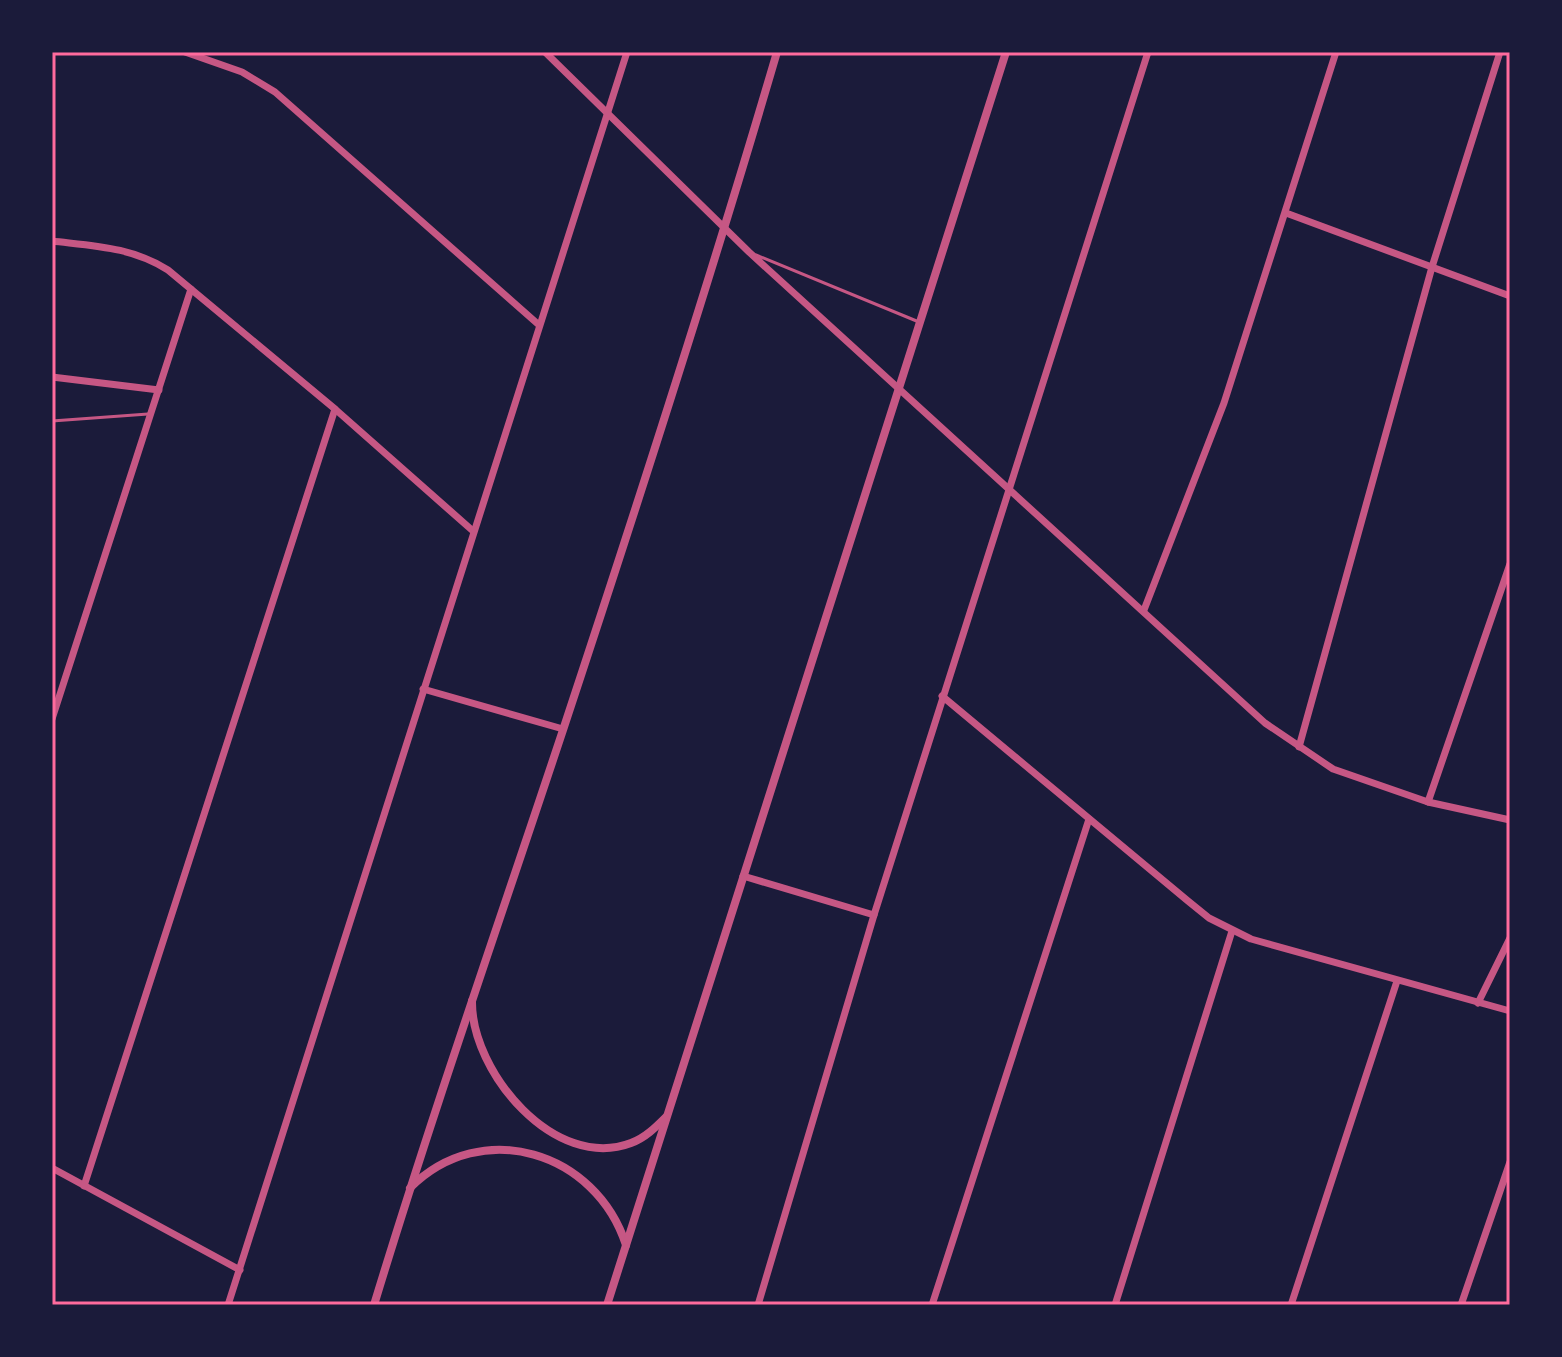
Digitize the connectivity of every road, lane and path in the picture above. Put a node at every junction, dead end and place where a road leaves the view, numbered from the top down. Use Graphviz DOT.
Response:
graph roads {
  1 [pos="185,52"];
  2 [pos="545,52"];
  3 [pos="627,52"];
  4 [pos="777,52"];
  5 [pos="1006,52"];
  6 [pos="1148,52"];
  7 [pos="1336,52"];
  8 [pos="1500,52"];
  9 [pos="607,115"];
  10 [pos="1286,213"];
  11 [pos="725,228"];
  12 [pos="52,241"];
  13 [pos="749,252"];
  14 [pos="1432,267"];
  15 [pos="191,289"];
  16 [pos="1510,296"];
  17 [pos="919,322"];
  18 [pos="539,325"];
  19 [pos="52,377"];
  20 [pos="897,389"];
  21 [pos="159,390"];
  22 [pos="335,409"];
  23 [pos="151,414"];
  24 [pos="52,421"];
  25 [pos="1009,488"];
  26 [pos="473,531"];
  27 [pos="1510,564"];
  28 [pos="1144,610"];
  29 [pos="423,689"];
  30 [pos="942,696"];
  31 [pos="52,719"];
  32 [pos="563,729"];
  33 [pos="1299,747"];
  34 [pos="1428,802"];
  35 [pos="1089,819"];
  36 [pos="1510,820"];
  37 [pos="743,876"];
  38 [pos="874,915"];
  39 [pos="1232,931"];
  40 [pos="1510,938"];
  41 [pos="1397,981"];
  42 [pos="472,992"];
  43 [pos="1478,1003"];
  44 [pos="1510,1011"];
  45 [pos="666,1117"];
  46 [pos="1510,1162"];
  47 [pos="52,1168"];
  48 [pos="1508,1173"];
  49 [pos="84,1186"];
  50 [pos="409,1190"];
  51 [pos="626,1246"];
  52 [pos="240,1270"];
  53 [pos="228,1305"];
  54 [pos="374,1305"];
  55 [pos="607,1305"];
  56 [pos="758,1305"];
  57 [pos="932,1305"];
  58 [pos="1115,1305"];
  59 [pos="1291,1305"];
  60 [pos="1461,1305"];
  1 -- 18 [label="street"];
  2 -- 9 [label="street"];
  3 -- 9 [label="street"];
  4 -- 11 [label="street"];
  5 -- 17 [label="street"];
  6 -- 25 [label="street"];
  7 -- 10 [label="street"];
  8 -- 14 [label="street"];
  9 -- 11 [label="street"];
  9 -- 18 [label="street"];
  10 -- 14 [label="street"];
  10 -- 28 [label="street"];
  11 -- 13 [label="street"];
  11 -- 32 [label="street"];
  12 -- 15 [label="street"];
  13 -- 17 [label="lane"];
  13 -- 20 [label="street"];
  14 -- 16 [label="street"];
  14 -- 33 [label="street"];
  15 -- 21 [label="street"];
  15 -- 22 [label="street"];
  17 -- 20 [label="street"];
  18 -- 26 [label="street"];
  19 -- 21 [label="street"];
  20 -- 25 [label="street"];
  20 -- 37 [label="street"];
  21 -- 23 [label="street"];
  22 -- 26 [label="street"];
  22 -- 49 [label="street"];
  23 -- 24 [label="lane"];
  23 -- 31 [label="street"];
  25 -- 28 [label="street"];
  25 -- 30 [label="street"];
  26 -- 29 [label="street"];
  27 -- 34 [label="street"];
  28 -- 33 [label="street"];
  29 -- 32 [label="street"];
  29 -- 52 [label="street"];
  30 -- 35 [label="street"];
  30 -- 38 [label="street"];
  32 -- 42 [label="street"];
  33 -- 34 [label="street"];
  34 -- 36 [label="street"];
  35 -- 39 [label="street"];
  35 -- 57 [label="street"];
  37 -- 38 [label="street"];
  37 -- 45 [label="street"];
  38 -- 56 [label="street"];
  39 -- 41 [label="street"];
  39 -- 58 [label="street"];
  40 -- 43 [label="street"];
  41 -- 43 [label="street"];
  41 -- 59 [label="street"];
  42 -- 45 [label="street"];
  42 -- 50 [label="street"];
  43 -- 44 [label="street"];
  45 -- 51 [label="street"];
  46 -- 48 [label="street"];
  47 -- 49 [label="street"];
  48 -- 60 [label="street"];
  49 -- 52 [label="street"];
  50 -- 51 [label="street"];
  50 -- 54 [label="street"];
  51 -- 55 [label="street"];
  52 -- 53 [label="street"];
}
